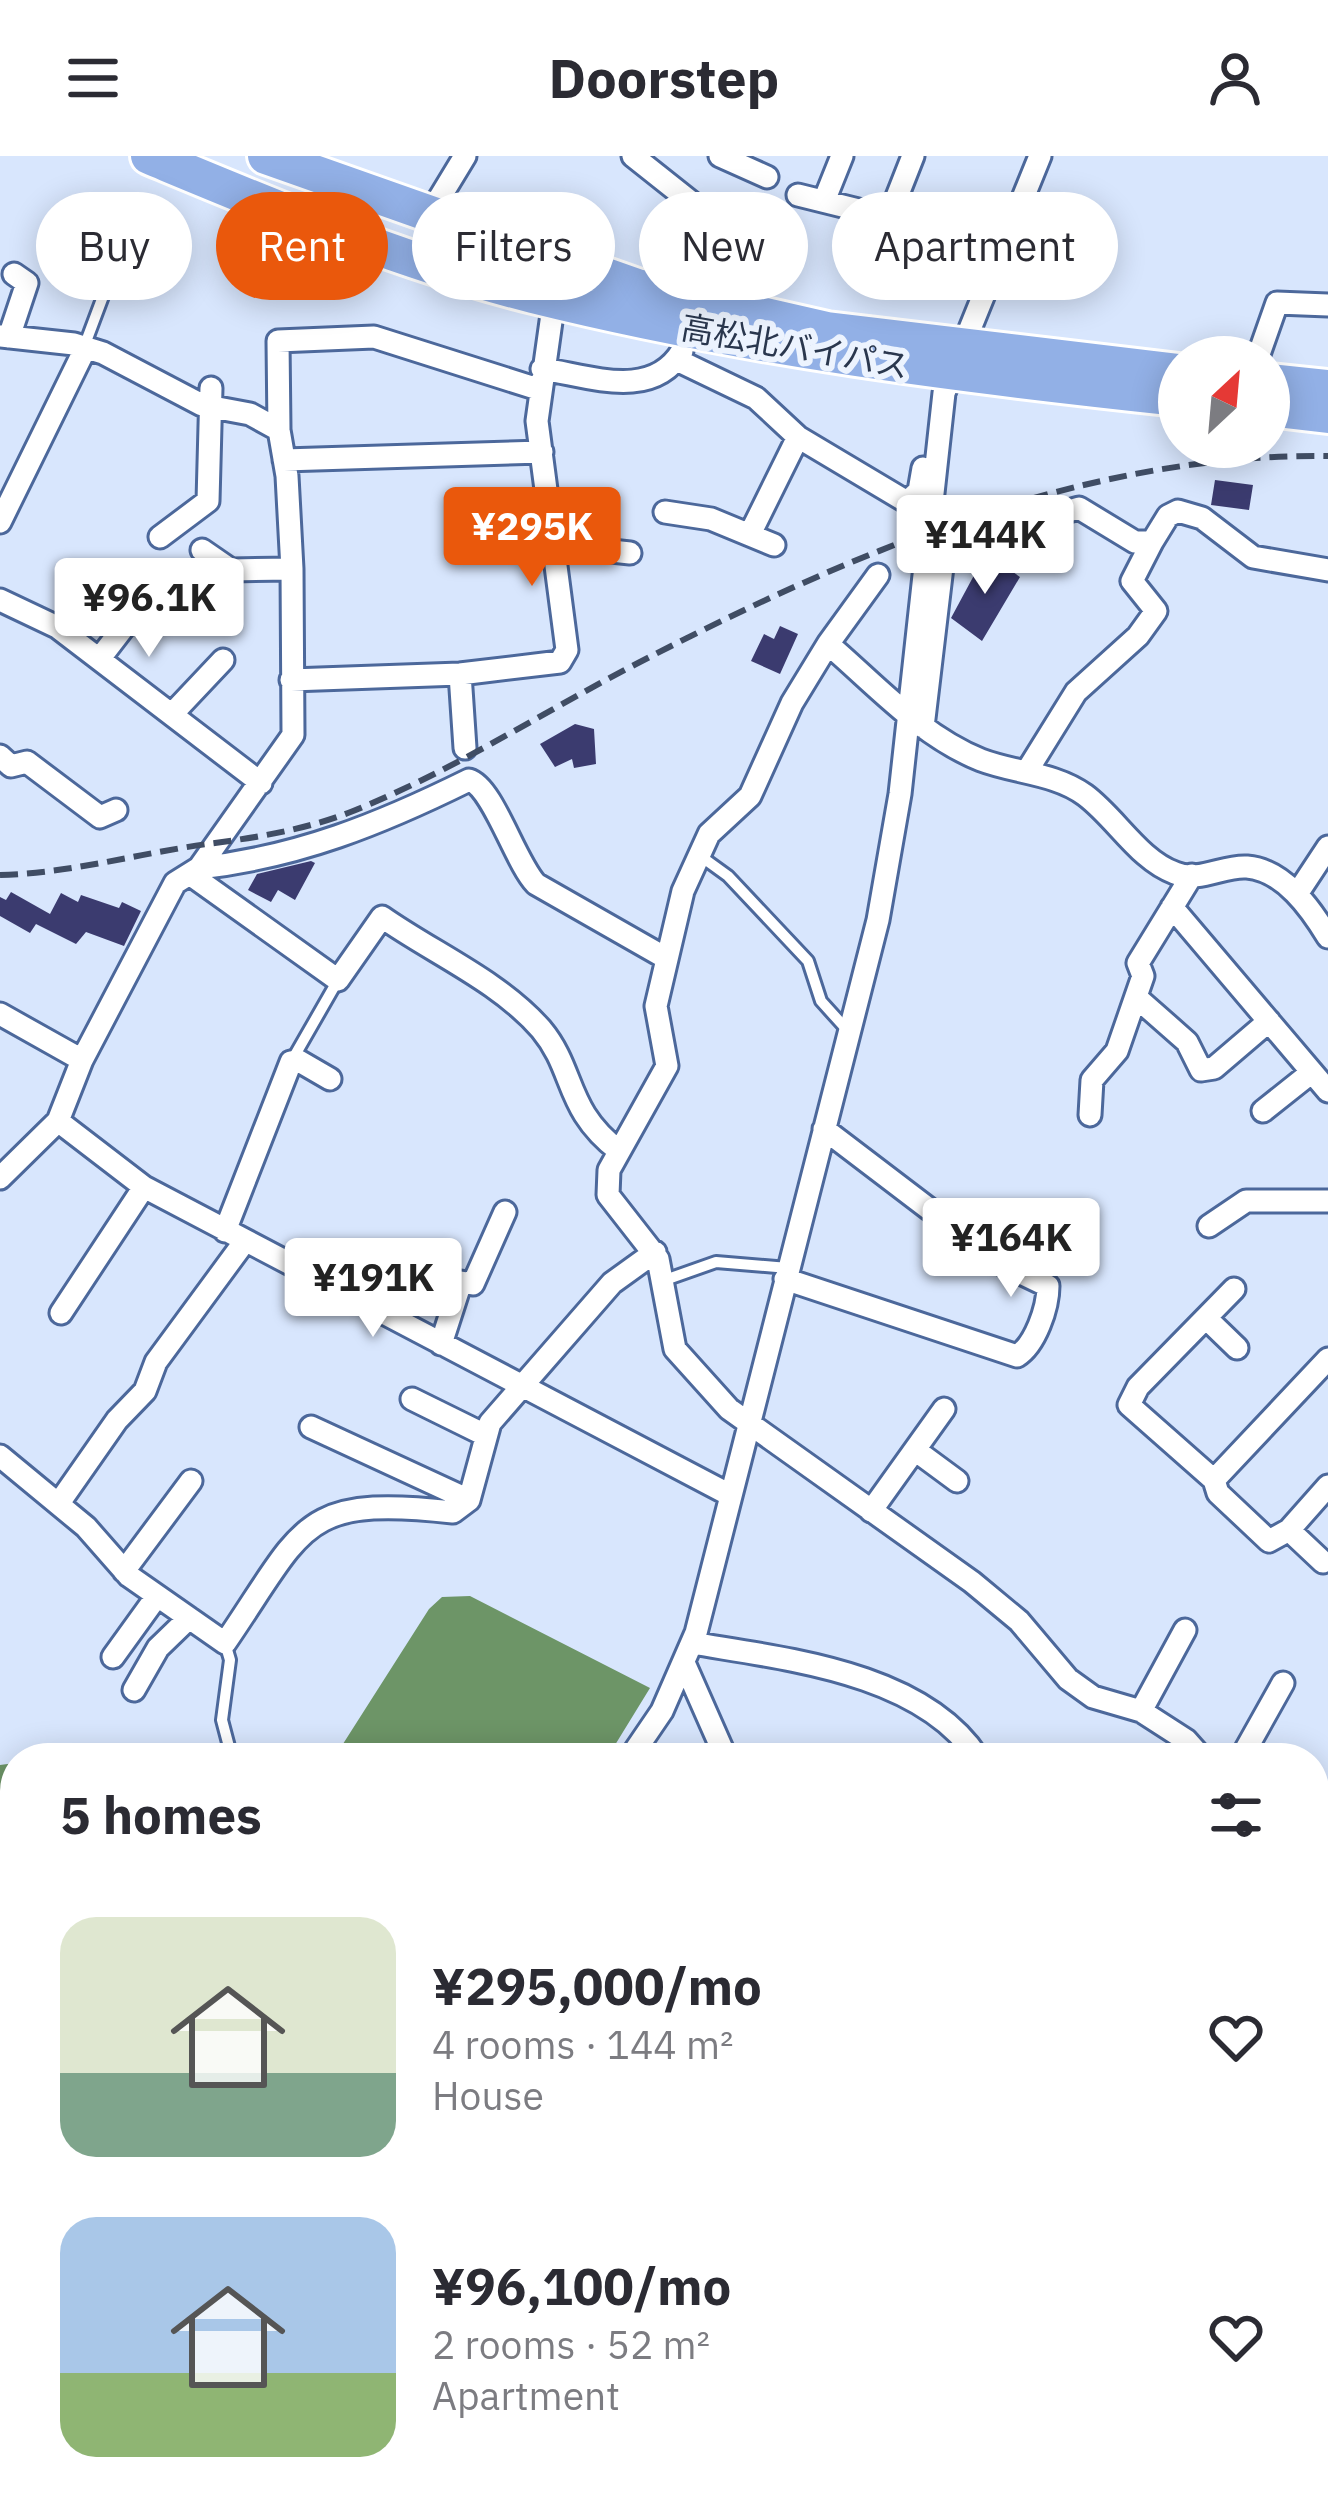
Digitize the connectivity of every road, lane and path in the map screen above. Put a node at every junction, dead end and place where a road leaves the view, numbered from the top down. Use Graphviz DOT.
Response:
graph roads {
  1 [pos="149,156"];
  2 [pos="266,156"];
  3 [pos="465,156"];
  4 [pos="633,156"];
  5 [pos="720,156"];
  6 [pos="842,156"];
  7 [pos="913,156"];
  8 [pos="1040,156"];
  9 [pos="767,177"];
  10 [pos="443,192"];
  11 [pos="899,192"];
  12 [pos="1026,192"];
  13 [pos="808,197"];
  14 [pos="824,201"];
  15 [pos="832,203"];
  16 [pos="412,211"];
  17 [pos="412,257"];
  18 [pos="14,274"];
  19 [pos="615,280"];
  20 [pos="102,300"];
  21 [pos="554,300"];
  22 [pos="982,300"];
  23 [pos="1328,305"];
  24 [pos="697,332"];
  25 [pos="4,336"];
  26 [pos="1265,336"];
  27 [pos="85,347"];
  28 [pos="954,371"];
  29 [pos="1158,372"];
  30 [pos="540,379"];
  31 [pos="1290,384"];
  32 [pos="1328,388"];
  33 [pos="1158,395"];
  34 [pos="211,397"];
  35 [pos="1290,410"];
  36 [pos="1328,415"];
  37 [pos="278,430"];
  38 [pos="798,437"];
  39 [pos="542,452"];
  40 [pos="284,460"];
  41 [pos="10,481"];
  42 [pos="665,512"];
  43 [pos="0,522"];
  44 [pos="749,535"];
  45 [pos="160,537"];
  46 [pos="1152,542"];
  47 [pos="774,544"];
  48 [pos="556,545"];
  49 [pos="202,550"];
  50 [pos="630,553"];
  51 [pos="292,569"];
  52 [pos="1328,570"];
  53 [pos="878,575"];
  54 [pos="0,600"];
  55 [pos="130,619"];
  56 [pos="828,644"];
  57 [pos="100,658"];
  58 [pos="223,659"];
  59 [pos="460,674"];
  60 [pos="291,680"];
  61 [pos="173,713"];
  62 [pos="915,720"];
  63 [pos="465,748"];
  64 [pos="0,756"];
  65 [pos="1027,771"];
  66 [pos="261,783"];
  67 [pos="104,821"];
  68 [pos="1328,847"];
  69 [pos="699,855"];
  70 [pos="195,872"];
  71 [pos="1192,875"];
  72 [pos="1297,894"];
  73 [pos="1172,907"];
  74 [pos="1321,915"];
  75 [pos="1328,937"];
  76 [pos="664,957"];
  77 [pos="338,980"];
  78 [pos="1136,997"];
  79 [pos="0,1014"];
  80 [pos="1269,1021"];
  81 [pos="849,1032"];
  82 [pos="82,1060"];
  83 [pos="291,1062"];
  84 [pos="1312,1072"];
  85 [pos="330,1078"];
  86 [pos="1328,1091"];
  87 [pos="1263,1111"];
  88 [pos="1090,1115"];
  89 [pos="58,1121"];
  90 [pos="824,1129"];
  91 [pos="619,1151"];
  92 [pos="0,1178"];
  93 [pos="144,1187"];
  94 [pos="1328,1201"];
  95 [pos="505,1212"];
  96 [pos="1209,1226"];
  97 [pos="235,1236"];
  98 [pos="655,1252"];
  99 [pos="787,1274"];
  100 [pos="665,1280"];
  101 [pos="1234,1289"];
  102 [pos="61,1313"];
  103 [pos="1206,1318"];
  104 [pos="441,1344"];
  105 [pos="1237,1348"];
  106 [pos="1328,1359"];
  107 [pos="522,1386"];
  108 [pos="412,1399"];
  109 [pos="944,1409"];
  110 [pos="748,1424"];
  111 [pos="311,1427"];
  112 [pos="485,1435"];
  113 [pos="915,1450"];
  114 [pos="0,1456"];
  115 [pos="1214,1480"];
  116 [pos="191,1481"];
  117 [pos="957,1481"];
  118 [pos="1328,1486"];
  119 [pos="730,1495"];
  120 [pos="469,1500"];
  121 [pos="59,1503"];
  122 [pos="872,1511"];
  123 [pos="1289,1531"];
  124 [pos="1323,1562"];
  125 [pos="124,1571"];
  126 [pos="157,1596"];
  127 [pos="189,1618"];
  128 [pos="1184,1630"];
  129 [pos="225,1643"];
  130 [pos="688,1654"];
  131 [pos="113,1657"];
  132 [pos="1283,1683"];
  133 [pos="134,1690"];
  134 [pos="1141,1711"];
  135 [pos="228,1743"];
  136 [pos="638,1743"];
  137 [pos="721,1743"];
  138 [pos="967,1743"];
  139 [pos="1189,1743"];
  140 [pos="1249,1743"];
  1 -- 17 [label="highway, 高松北バイパス"];
  2 -- 16 [label="highway, 高松北バイパス"];
  3 -- 10 [label="street"];
  4 -- 24 [label="street"];
  5 -- 9 [label="street"];
  6 -- 14 [label="street"];
  7 -- 11 [label="street"];
  8 -- 12 [label="street"];
  13 -- 14 [label="street"];
  14 -- 15 [label="street"];
  18 -- 25 [label="street"];
  19 -- 24 [label="highway, 高松北バイパス"];
  20 -- 27 [label="lane"];
  21 -- 24 [label="highway, 高松北バイパス"];
  21 -- 30 [label="street"];
  22 -- 28 [label="street"];
  23 -- 26 [label="street"];
  24 -- 28 [label="highway, 高松北バイパス"];
  24 -- 30 [label="street"];
  24 -- 38 [label="street"];
  25 -- 27 [label="street"];
  27 -- 34 [label="street"];
  27 -- 41 [label="street"];
  28 -- 29 [label="highway, 高松北バイパス"];
  28 -- 33 [label="highway, 高松北バイパス"];
  28 -- 38 [label="street"];
  28 -- 62 [label="street"];
  30 -- 37 [label="street"];
  30 -- 39 [label="street"];
  31 -- 32 [label="highway"];
  34 -- 37 [label="street"];
  34 -- 45 [label="street"];
  35 -- 36 [label="highway"];
  37 -- 40 [label="street"];
  38 -- 44 [label="street"];
  39 -- 40 [label="street"];
  39 -- 48 [label="street"];
  40 -- 51 [label="street"];
  41 -- 43 [label="street"];
  42 -- 44 [label="street"];
  44 -- 47 [label="street"];
  46 -- 52 [label="street"];
  46 -- 62 [label="street"];
  46 -- 65 [label="street"];
  48 -- 50 [label="street"];
  48 -- 59 [label="street"];
  49 -- 51 [label="street"];
  51 -- 60 [label="street"];
  53 -- 56 [label="street"];
  54 -- 57 [label="street"];
  55 -- 57 [label="street"];
  56 -- 62 [label="street"];
  56 -- 69 [label="street"];
  57 -- 61 [label="street"];
  58 -- 61 [label="street"];
  59 -- 60 [label="street"];
  59 -- 63 [label="street"];
  60 -- 66 [label="street"];
  61 -- 66 [label="street"];
  62 -- 65 [label="street"];
  62 -- 81 [label="street"];
  64 -- 67 [label="street"];
  65 -- 71 [label="street"];
  66 -- 70 [label="street"];
  68 -- 72 [label="street"];
  69 -- 76 [label="street"];
  69 -- 81 [label="lane"];
  70 -- 76 [label="street"];
  70 -- 77 [label="street"];
  70 -- 82 [label="street"];
  71 -- 72 [label="street"];
  71 -- 73 [label="street"];
  72 -- 74 [label="street"];
  73 -- 78 [label="street"];
  73 -- 80 [label="street"];
  74 -- 75 [label="street"];
  76 -- 91 [label="street"];
  77 -- 83 [label="lane"];
  77 -- 91 [label="street"];
  78 -- 80 [label="street"];
  78 -- 88 [label="street"];
  79 -- 82 [label="street"];
  80 -- 84 [label="street"];
  81 -- 90 [label="street"];
  82 -- 89 [label="street"];
  83 -- 85 [label="street"];
  83 -- 97 [label="street"];
  84 -- 86 [label="street"];
  84 -- 87 [label="street"];
  89 -- 92 [label="street"];
  89 -- 93 [label="street"];
  90 -- 99 [label="street"];
  90 -- 99 [label="street"];
  91 -- 98 [label="street"];
  93 -- 97 [label="street"];
  93 -- 102 [label="street"];
  94 -- 96 [label="street"];
  95 -- 104 [label="street"];
  97 -- 104 [label="street"];
  97 -- 121 [label="street"];
  98 -- 100 [label="street"];
  98 -- 107 [label="street"];
  99 -- 100 [label="lane"];
  99 -- 110 [label="street"];
  100 -- 110 [label="street"];
  101 -- 103 [label="street"];
  103 -- 105 [label="street"];
  103 -- 115 [label="street"];
  104 -- 107 [label="street"];
  106 -- 115 [label="street"];
  107 -- 112 [label="street"];
  107 -- 119 [label="street"];
  108 -- 112 [label="street"];
  109 -- 113 [label="street"];
  110 -- 119 [label="street"];
  110 -- 122 [label="street"];
  111 -- 120 [label="street"];
  112 -- 120 [label="street"];
  113 -- 117 [label="street"];
  113 -- 122 [label="street"];
  114 -- 121 [label="street"];
  115 -- 123 [label="street"];
  116 -- 125 [label="street"];
  118 -- 123 [label="street"];
  119 -- 130 [label="street"];
  120 -- 129 [label="street"];
  121 -- 125 [label="street"];
  122 -- 134 [label="street"];
  123 -- 124 [label="street"];
  125 -- 126 [label="street"];
  126 -- 127 [label="street"];
  126 -- 131 [label="street"];
  127 -- 129 [label="street"];
  127 -- 133 [label="street"];
  128 -- 134 [label="street"];
  129 -- 135 [label="lane"];
  130 -- 136 [label="street"];
  130 -- 137 [label="street"];
  130 -- 138 [label="street"];
  132 -- 140 [label="street"];
  134 -- 139 [label="street"];
}
